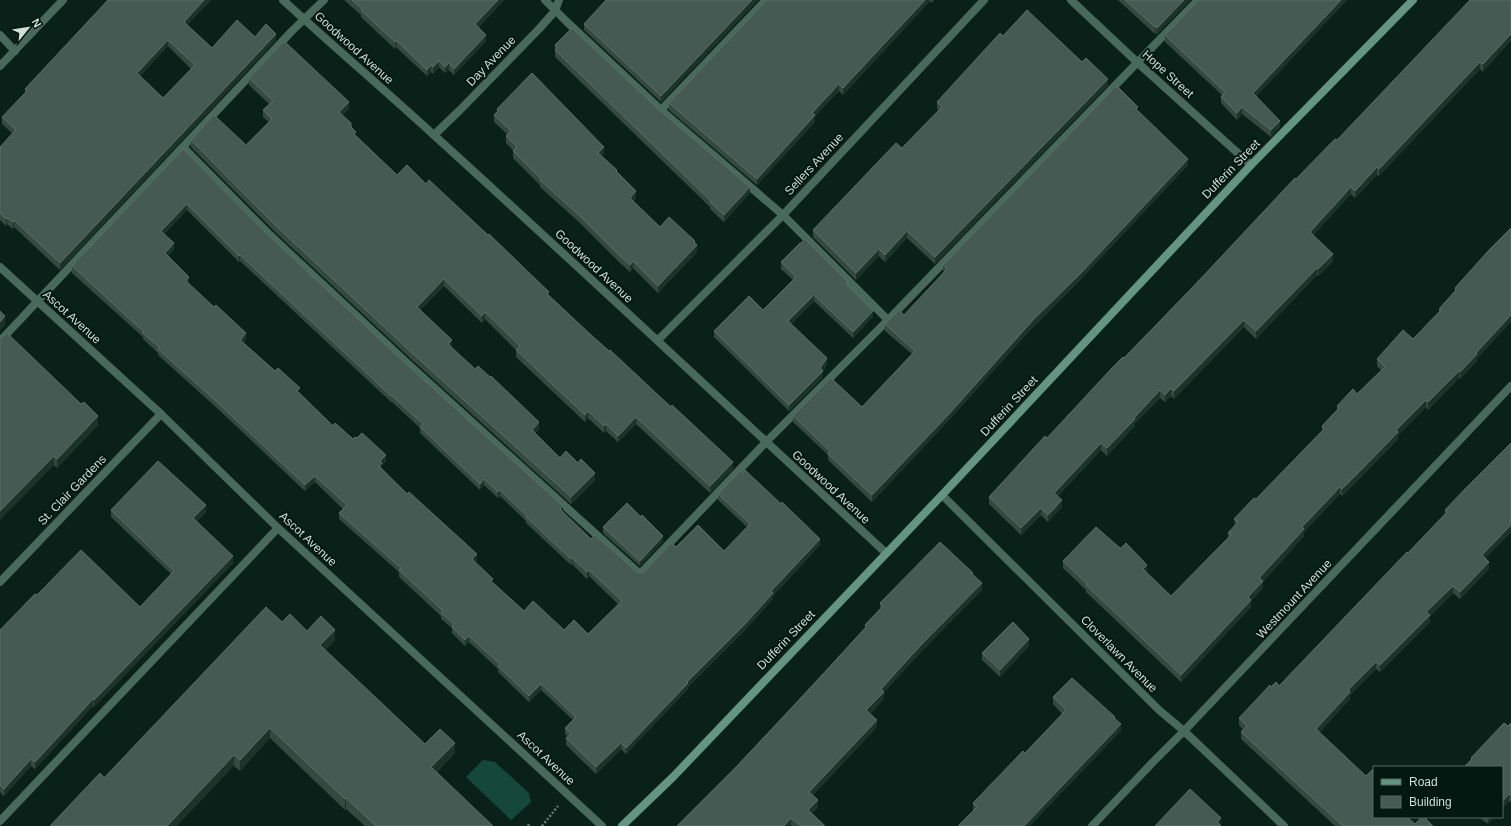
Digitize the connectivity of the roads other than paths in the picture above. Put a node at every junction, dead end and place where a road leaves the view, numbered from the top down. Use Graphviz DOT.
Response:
graph roads {
  1 [pos="63,0"];
  2 [pos="283,0"];
  3 [pos="324,0"];
  4 [pos="545,0"];
  5 [pos="559,0"];
  6 [pos="766,0"];
  7 [pos="984,0"];
  8 [pos="1071,0"];
  9 [pos="1198,0"];
  10 [pos="1413,0"];
  11 [pos="555,11"];
  12 [pos="304,19"];
  13 [pos="0,35"];
  14 [pos="15,51"];
  15 [pos="1138,63"];
  16 [pos="0,66"];
  17 [pos="661,110"];
  18 [pos="434,135"];
  19 [pos="183,147"];
  20 [pos="1251,165"];
  21 [pos="783,215"];
  22 [pos="0,267"];
  23 [pos="37,302"];
  24 [pos="888,320"];
  25 [pos="658,340"];
  26 [pos="0,341"];
  27 [pos="1511,386"];
  28 [pos="161,414"];
  29 [pos="766,442"];
  30 [pos="942,495"];
  31 [pos="278,528"];
  32 [pos="886,554"];
  33 [pos="0,582"];
  34 [pos="1184,732"];
  35 [pos="0,821"];
  36 [pos="602,826"];
  37 [pos="622,826"];
  38 [pos="1092,826"];
  39 [pos="1284,826"];
  1 -- 14 [label="street"];
  2 -- 12 [label="street, Goodwood Avenue"];
  3 -- 12 [label="street"];
  4 -- 11 [label="street"];
  5 -- 11 [label="street, Day Avenue"];
  6 -- 17 [label="street"];
  7 -- 21 [label="street, Sellers Avenue"];
  8 -- 15 [label="street, Hope Street"];
  9 -- 15 [label="street"];
  10 -- 20 [label="main road, Dufferin Street"];
  11 -- 17 [label="street"];
  11 -- 18 [label="street, Day Avenue"];
  12 -- 18 [label="street, Goodwood Avenue"];
  12 -- 19 [label="street"];
  13 -- 14 [label="street"];
  14 -- 16 [label="street"];
  15 -- 20 [label="street, Hope Street"];
  15 -- 24 [label="street"];
  17 -- 21 [label="street"];
  18 -- 25 [label="street, Goodwood Avenue"];
  19 -- 23 [label="street"];
  19 -- 29 [label="street"];
  20 -- 30 [label="main road, Dufferin Street"];
  21 -- 24 [label="street"];
  21 -- 25 [label="street, Sellers Avenue"];
  22 -- 23 [label="street, Ascot Avenue"];
  23 -- 26 [label="street"];
  23 -- 28 [label="street, Ascot Avenue"];
  24 -- 29 [label="street"];
  25 -- 29 [label="street, Goodwood Avenue"];
  27 -- 34 [label="street, Westmount Avenue"];
  28 -- 31 [label="street, Ascot Avenue"];
  28 -- 33 [label="street, St. Clair Gardens"];
  29 -- 32 [label="street, Goodwood Avenue"];
  30 -- 32 [label="main road, Dufferin Street"];
  30 -- 34 [label="street, Cloverlawn Avenue"];
  31 -- 35 [label="street"];
  31 -- 36 [label="street, Ascot Avenue"];
  32 -- 37 [label="main road, Dufferin Street"];
  34 -- 38 [label="street, Westmount Avenue"];
  34 -- 39 [label="street, Cloverlawn Avenue"];
}
